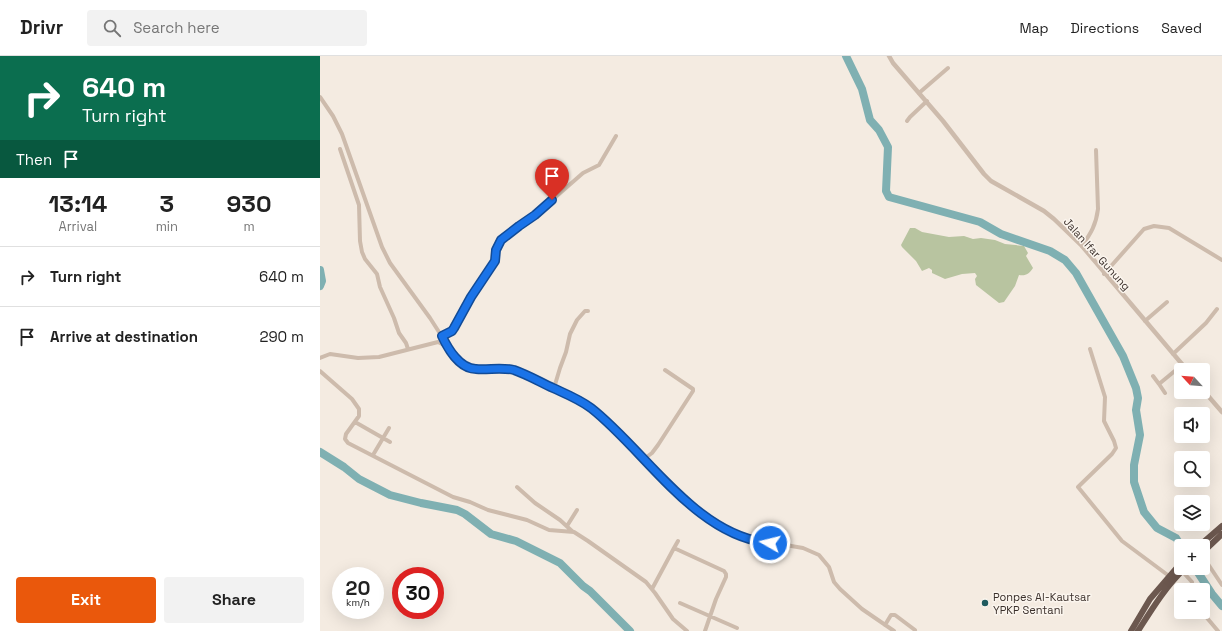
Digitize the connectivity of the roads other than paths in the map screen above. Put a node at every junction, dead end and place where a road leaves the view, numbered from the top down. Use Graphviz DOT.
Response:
graph roads {
  1 [pos="889,56"];
  2 [pos="948,68"];
  3 [pos="919,93"];
  4 [pos="320,97"];
  5 [pos="927,101"];
  6 [pos="907,121"];
  7 [pos="616,136"];
  8 [pos="340,149"];
  9 [pos="1096,150"];
  10 [pos="1082,246"];
  11 [pos="1222,260"];
  12 [pos="1104,274"];
  13 [pos="1167,302"];
  14 [pos="1217,309"];
  15 [pos="588,311"];
  16 [pos="1145,321"];
  17 [pos="442,336"];
  18 [pos="438,342"];
  19 [pos="448,347"];
  20 [pos="408,349"];
  21 [pos="1090,349"];
  22 [pos="1173,354"];
  23 [pos="320,358"];
  24 [pos="1180,363"];
  25 [pos="664,370"];
  26 [pos="320,371"];
  27 [pos="1174,372"];
  28 [pos="1153,376"];
  29 [pos="1159,384"];
  30 [pos="554,388"];
  31 [pos="1165,393"];
  32 [pos="1210,398"];
  33 [pos="1222,412"];
  34 [pos="355,422"];
  35 [pos="389,428"];
  36 [pos="383,438"];
  37 [pos="390,442"];
  38 [pos="373,455"];
  39 [pos="644,459"];
  40 [pos="517,487"];
  41 [pos="577,510"];
  42 [pos="567,526"];
  43 [pos="1222,526"];
  44 [pos="574,532"];
  45 [pos="1222,534"];
  46 [pos="1207,539"];
  47 [pos="678,541"];
  48 [pos="1210,546"];
  49 [pos="674,548"];
  50 [pos="1210,567"];
  51 [pos="1174,573"];
  52 [pos="1175,575"];
  53 [pos="1169,576"];
  54 [pos="1222,585"];
  55 [pos="652,588"];
  56 [pos="1153,601"];
  57 [pos="680,603"];
  58 [pos="711,616"];
  59 [pos="1208,619"];
  60 [pos="885,625"];
  61 [pos="737,628"];
  62 [pos="915,630"];
  63 [pos="687,631"];
  64 [pos="705,631"];
  65 [pos="894,631"];
  66 [pos="1131,631"];
  67 [pos="1138,631"];
  68 [pos="1218,631"];
  1 -- 3 [label="street, Jalan Ifar Gunung"];
  2 -- 3 [label="street"];
  3 -- 5 [label="street, Jalan Ifar Gunung"];
  4 -- 17 [label="street"];
  5 -- 6 [label="street"];
  5 -- 10 [label="street, Jalan Ifar Gunung"];
  7 -- 17 [label="street"];
  8 -- 20 [label="street"];
  9 -- 10 [label="street"];
  10 -- 12 [label="street, Jalan Ifar Gunung"];
  11 -- 12 [label="street"];
  12 -- 16 [label="street, Jalan Ifar Gunung"];
  13 -- 16 [label="street"];
  14 -- 22 [label="street"];
  15 -- 30 [label="street"];
  16 -- 22 [label="street, Jalan Ifar Gunung"];
  17 -- 18 [label="street"];
  17 -- 19 [label="street"];
  18 -- 19 [label="street"];
  18 -- 20 [label="street"];
  19 -- 30 [label="street"];
  20 -- 23 [label="street"];
  21 -- 53 [label="street"];
  22 -- 24 [label="street, Jalan Ifar Gunung"];
  25 -- 39 [label="street"];
  26 -- 34 [label="street"];
  27 -- 29 [label="street"];
  28 -- 29 [label="street"];
  29 -- 31 [label="street"];
  30 -- 39 [label="street"];
  32 -- 33 [label="street"];
  34 -- 36 [label="street"];
  34 -- 38 [label="street"];
  35 -- 36 [label="street"];
  36 -- 37 [label="street"];
  36 -- 38 [label="street"];
  38 -- 44 [label="street"];
  39 -- 60 [label="street"];
  40 -- 42 [label="street"];
  41 -- 42 [label="street"];
  42 -- 44 [label="street"];
  43 -- 46 [label="highway"];
  44 -- 55 [label="street"];
  45 -- 48 [label="highway"];
  47 -- 49 [label="street"];
  49 -- 55 [label="street"];
  49 -- 58 [label="street"];
  50 -- 54 [label="street"];
  51 -- 53 [label="highway"];
  52 -- 56 [label="highway"];
  53 -- 56 [label="highway"];
  55 -- 63 [label="street"];
  56 -- 66 [label="highway"];
  56 -- 67 [label="highway"];
  57 -- 58 [label="street"];
  58 -- 61 [label="street"];
  58 -- 64 [label="street"];
  59 -- 68 [label="street"];
  60 -- 62 [label="street"];
  60 -- 65 [label="street"];
}
